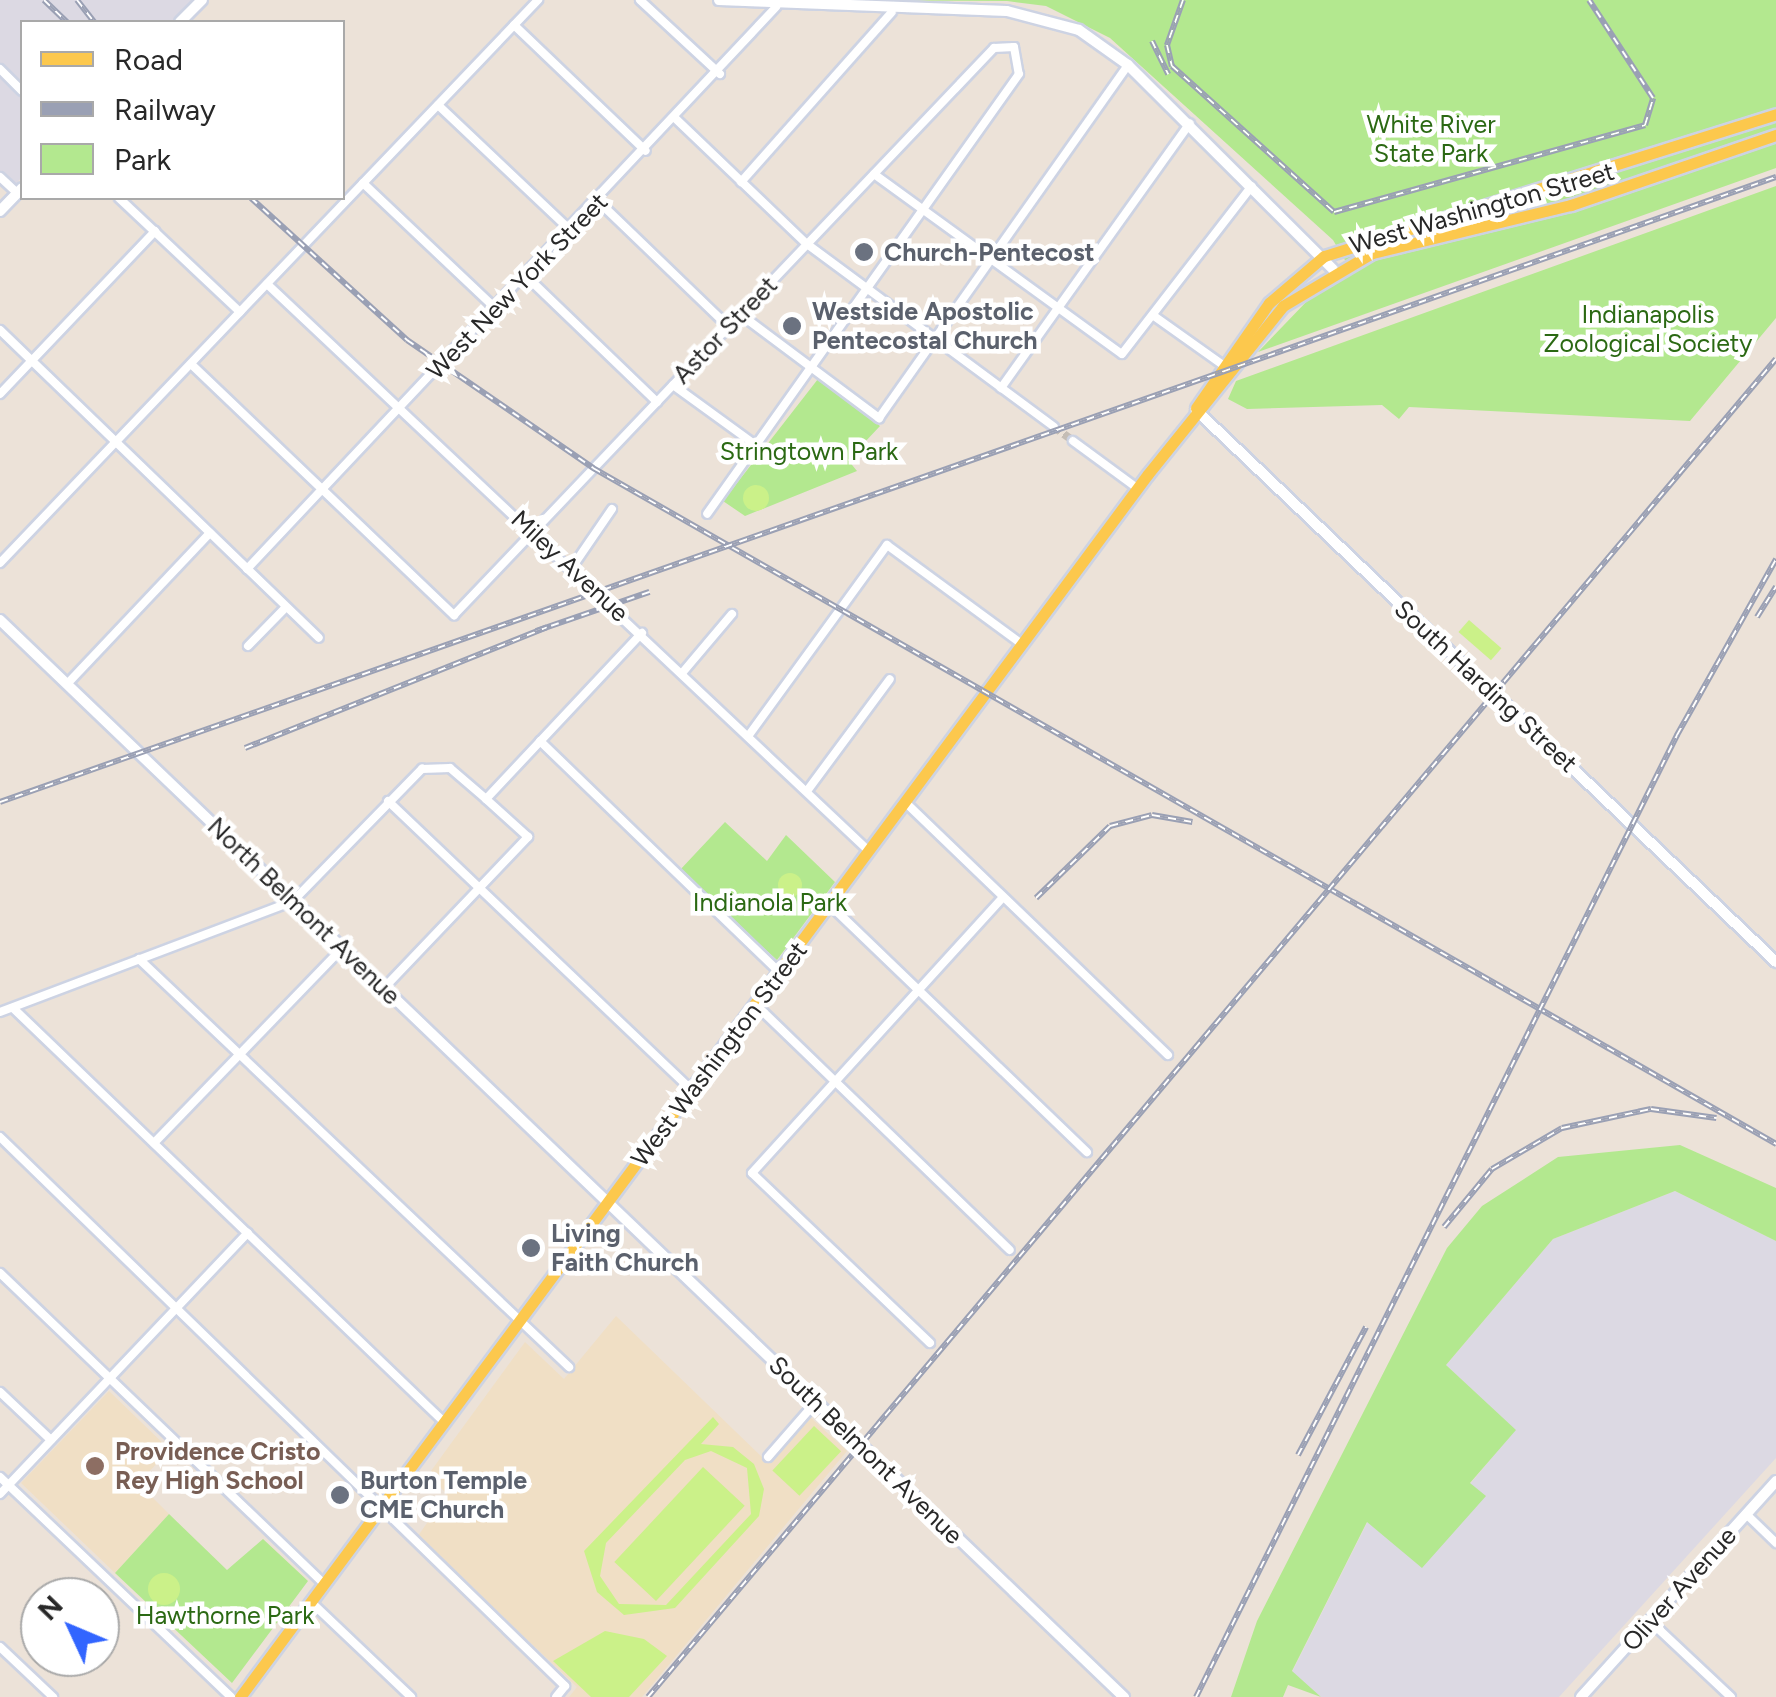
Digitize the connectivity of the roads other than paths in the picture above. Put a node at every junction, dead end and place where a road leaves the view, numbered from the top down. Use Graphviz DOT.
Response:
graph roads {
  1 [pos="184,0"];
  2 [pos="538,0"];
  3 [pos="640,0"];
  4 [pos="719,0"];
  5 [pos="198,4"];
  6 [pos="778,4"];
  7 [pos="892,12"];
  8 [pos="514,25"];
  9 [pos="1128,66"];
  10 [pos="0,70"];
  11 [pos="720,74"];
  12 [pos="20,89"];
  13 [pos="438,105"];
  14 [pos="1776,114"];
  15 [pos="676,119"];
  16 [pos="1190,123"];
  17 [pos="1776,135"];
  18 [pos="646,151"];
  19 [pos="874,174"];
  20 [pos="0,177"];
  21 [pos="741,182"];
  22 [pos="363,183"];
  23 [pos="1254,184"];
  24 [pos="20,190"];
  25 [pos="122,200"];
  26 [pos="598,201"];
  27 [pos="0,211"];
  28 [pos="924,211"];
  29 [pos="570,230"];
  30 [pos="155,231"];
  31 [pos="806,244"];
  32 [pos="1324,256"];
  33 [pos="989,259"];
  34 [pos="1334,269"];
  35 [pos="526,276"];
  36 [pos="267,284"];
  37 [pos="870,290"];
  38 [pos="496,308"];
  39 [pos="1056,309"];
  40 [pos="240,312"];
  41 [pos="740,314"];
  42 [pos="1154,316"];
  43 [pos="728,326"];
  44 [pos="0,330"];
  45 [pos="936,340"];
  46 [pos="32,360"];
  47 [pos="190,364"];
  48 [pos="1222,365"];
  49 [pos="813,369"];
  50 [pos="673,385"];
  51 [pos="1001,388"];
  52 [pos="0,394"];
  53 [pos="656,402"];
  54 [pos="398,410"];
  55 [pos="1196,410"];
  56 [pos="1054,427"];
  57 [pos="1073,441"];
  58 [pos="116,442"];
  59 [pos="757,446"];
  60 [pos="1137,488"];
  61 [pos="322,490"];
  62 [pos="612,509"];
  63 [pos="708,514"];
  64 [pos="534,532"];
  65 [pos="210,534"];
  66 [pos="0,563"];
  67 [pos="573,566"];
  68 [pos="247,568"];
  69 [pos="286,606"];
  70 [pos="732,614"];
  71 [pos="0,620"];
  72 [pos="642,633"];
  73 [pos="319,638"];
  74 [pos="1022,644"];
  75 [pos="248,646"];
  76 [pos="683,672"];
  77 [pos="890,679"];
  78 [pos="66,684"];
  79 [pos="749,735"];
  80 [pos="540,742"];
  81 [pos="807,791"];
  82 [pos="486,799"];
  83 [pos="388,801"];
  84 [pos="905,802"];
  85 [pos="869,851"];
  86 [pos="480,888"];
  87 [pos="1004,898"];
  88 [pos="293,900"];
  89 [pos="830,904"];
  90 [pos="342,948"];
  91 [pos="139,959"];
  92 [pos="1776,962"];
  93 [pos="780,972"];
  94 [pos="384,988"];
  95 [pos="919,990"];
  96 [pos="755,1004"];
  97 [pos="13,1008"];
  98 [pos="0,1012"];
  99 [pos="239,1055"];
  100 [pos="1168,1055"];
  101 [pos="835,1081"];
  102 [pos="692,1090"];
  103 [pos="0,1137"];
  104 [pos="154,1144"];
  105 [pos="1087,1152"];
  106 [pos="606,1204"];
  107 [pos="248,1233"];
  108 [pos="1010,1250"];
  109 [pos="0,1274"];
  110 [pos="178,1307"];
  111 [pos="518,1322"];
  112 [pos="930,1343"];
  113 [pos="569,1367"];
  114 [pos="110,1379"];
  115 [pos="0,1392"];
  116 [pos="816,1402"];
  117 [pos="445,1422"];
  118 [pos="51,1440"];
  119 [pos="768,1457"];
  120 [pos="0,1477"];
  121 [pos="1776,1481"];
  122 [pos="8,1485"];
  123 [pos="0,1494"];
  124 [pos="382,1507"];
  125 [pos="1746,1514"];
  126 [pos="1776,1543"];
  127 [pos="324,1584"];
  128 [pos="311,1602"];
  129 [pos="1650,1621"];
  130 [pos="0,1647"];
  131 [pos="53,1697"];
  132 [pos="231,1697"];
  133 [pos="240,1697"];
  134 [pos="411,1697"];
  135 [pos="556,1697"];
  136 [pos="1124,1697"];
  137 [pos="1581,1697"];
  138 [pos="1731,1697"];
  1 -- 5 [label="street"];
  2 -- 8 [label="street"];
  3 -- 11 [label="street"];
  4 -- 6 [label="main road"];
  6 -- 7 [label="main road"];
  6 -- 11 [label="street, West New York Street"];
  7 -- 9 [label="main road"];
  7 -- 21 [label="street"];
  8 -- 13 [label="street"];
  8 -- 18 [label="street"];
  9 -- 16 [label="main road"];
  9 -- 33 [label="street"];
  10 -- 12 [label="street"];
  11 -- 15 [label="street, West New York Street"];
  13 -- 22 [label="street"];
  13 -- 29 [label="street"];
  14 -- 32 [label="main road, West Washington Street"];
  15 -- 18 [label="street, West New York Street"];
  15 -- 21 [label="street"];
  16 -- 23 [label="main road"];
  16 -- 39 [label="street"];
  17 -- 34 [label="main road, West Washington Street"];
  18 -- 26 [label="street, West New York Street"];
  19 -- 28 [label="street"];
  19 -- 28 [label="street, Astor Street"];
  19 -- 31 [label="street, Astor Street"];
  20 -- 24 [label="street"];
  21 -- 31 [label="street"];
  22 -- 36 [label="street"];
  22 -- 38 [label="street"];
  23 -- 32 [label="main road"];
  23 -- 42 [label="street"];
  24 -- 27 [label="main road"];
  25 -- 30 [label="street"];
  26 -- 29 [label="street, West New York Street"];
  26 -- 43 [label="street"];
  28 -- 33 [label="street"];
  28 -- 37 [label="street"];
  29 -- 35 [label="street, West New York Street"];
  30 -- 40 [label="street"];
  30 -- 46 [label="street"];
  31 -- 37 [label="street"];
  31 -- 41 [label="street, Astor Street"];
  32 -- 34 [label="main road"];
  32 -- 48 [label="main road, West Washington Street"];
  33 -- 39 [label="street"];
  33 -- 45 [label="street"];
  34 -- 55 [label="main road, West Washington Street"];
  35 -- 38 [label="street, West New York Street"];
  35 -- 53 [label="street"];
  36 -- 40 [label="street"];
  36 -- 54 [label="street, Miley Avenue"];
  37 -- 45 [label="street"];
  37 -- 49 [label="street"];
  38 -- 54 [label="street, West New York Street"];
  39 -- 42 [label="street"];
  39 -- 51 [label="street"];
  40 -- 47 [label="street"];
  41 -- 43 [label="street, Astor Street"];
  41 -- 49 [label="street"];
  42 -- 48 [label="street"];
  43 -- 50 [label="street, Astor Street"];
  44 -- 46 [label="street"];
  45 -- 49 [label="street"];
  45 -- 51 [label="street"];
  46 -- 52 [label="street"];
  46 -- 58 [label="street"];
  47 -- 58 [label="street"];
  47 -- 61 [label="street"];
  48 -- 55 [label="main road, West Washington Street"];
  49 -- 59 [label="street"];
  50 -- 53 [label="street, Astor Street"];
  50 -- 59 [label="street"];
  51 -- 56 [label="street"];
  53 -- 64 [label="street, Astor Street"];
  54 -- 61 [label="street, West New York Street"];
  54 -- 64 [label="street, Miley Avenue"];
  55 -- 60 [label="main road, West Washington Street"];
  55 -- 92 [label="main road, South Harding Street"];
  57 -- 60 [label="street"];
  58 -- 65 [label="street"];
  58 -- 66 [label="street"];
  59 -- 63 [label="street"];
  60 -- 74 [label="main road, West Washington Street"];
  61 -- 64 [label="street, Astor Street"];
  61 -- 68 [label="street, West New York Street"];
  62 -- 67 [label="street"];
  64 -- 67 [label="street, Miley Avenue"];
  65 -- 68 [label="street"];
  65 -- 78 [label="street"];
  67 -- 72 [label="street, Miley Avenue"];
  68 -- 69 [label="street"];
  69 -- 73 [label="street"];
  69 -- 75 [label="street"];
  70 -- 76 [label="street"];
  71 -- 78 [label="main road, North Belmont Avenue"];
  72 -- 76 [label="street, Miley Avenue"];
  72 -- 80 [label="street"];
  74 -- 79 [label="street"];
  74 -- 84 [label="main road, West Washington Street"];
  76 -- 79 [label="street, Miley Avenue"];
  77 -- 81 [label="street"];
  78 -- 88 [label="main road, North Belmont Avenue"];
  79 -- 81 [label="street, Miley Avenue"];
  80 -- 82 [label="street"];
  80 -- 93 [label="street"];
  81 -- 85 [label="street, Miley Avenue"];
  82 -- 83 [label="street"];
  82 -- 86 [label="street"];
  83 -- 86 [label="street"];
  83 -- 88 [label="street"];
  84 -- 85 [label="main road, West Washington Street"];
  84 -- 87 [label="street"];
  85 -- 89 [label="main road, West Washington Street"];
  86 -- 94 [label="street"];
  86 -- 102 [label="street"];
  87 -- 95 [label="street"];
  87 -- 100 [label="street"];
  88 -- 90 [label="main road, North Belmont Avenue"];
  88 -- 91 [label="street"];
  89 -- 93 [label="main road, West Washington Street"];
  89 -- 95 [label="street"];
  90 -- 94 [label="main road, North Belmont Avenue"];
  90 -- 99 [label="street"];
  91 -- 97 [label="street"];
  91 -- 99 [label="street"];
  93 -- 96 [label="main road, West Washington Street"];
  94 -- 106 [label="main road, North Belmont Avenue"];
  95 -- 101 [label="street"];
  95 -- 105 [label="street"];
  96 -- 101 [label="street"];
  96 -- 102 [label="main road, West Washington Street"];
  97 -- 98 [label="street"];
  97 -- 104 [label="street"];
  99 -- 104 [label="street"];
  99 -- 111 [label="street"];
  101 -- 108 [label="street"];
  101 -- 112 [label="street"];
  102 -- 106 [label="main road, West Washington Street"];
  103 -- 110 [label="street"];
  104 -- 107 [label="street"];
  106 -- 111 [label="main road, West Washington Street"];
  106 -- 116 [label="main road, South Belmont Avenue"];
  107 -- 110 [label="street"];
  107 -- 117 [label="street"];
  109 -- 114 [label="street"];
  110 -- 114 [label="street"];
  110 -- 124 [label="street"];
  111 -- 113 [label="street"];
  111 -- 117 [label="main road, West Washington Street"];
  114 -- 118 [label="street"];
  114 -- 127 [label="street"];
  115 -- 118 [label="street"];
  116 -- 119 [label="street"];
  116 -- 136 [label="main road, South Belmont Avenue"];
  117 -- 124 [label="main road, West Washington Street"];
  118 -- 122 [label="street"];
  120 -- 122 [label="street"];
  121 -- 125 [label="main road, Oliver Avenue"];
  122 -- 123 [label="street"];
  122 -- 132 [label="street"];
  124 -- 127 [label="main road, West Washington Street"];
  124 -- 135 [label="street"];
  125 -- 126 [label="street"];
  125 -- 129 [label="main road, Oliver Avenue"];
  127 -- 128 [label="main road, West Washington Street"];
  128 -- 133 [label="main road, West Washington Street"];
  128 -- 134 [label="street"];
  129 -- 137 [label="main road, Oliver Avenue"];
  129 -- 138 [label="street"];
  130 -- 131 [label="street"];
}
